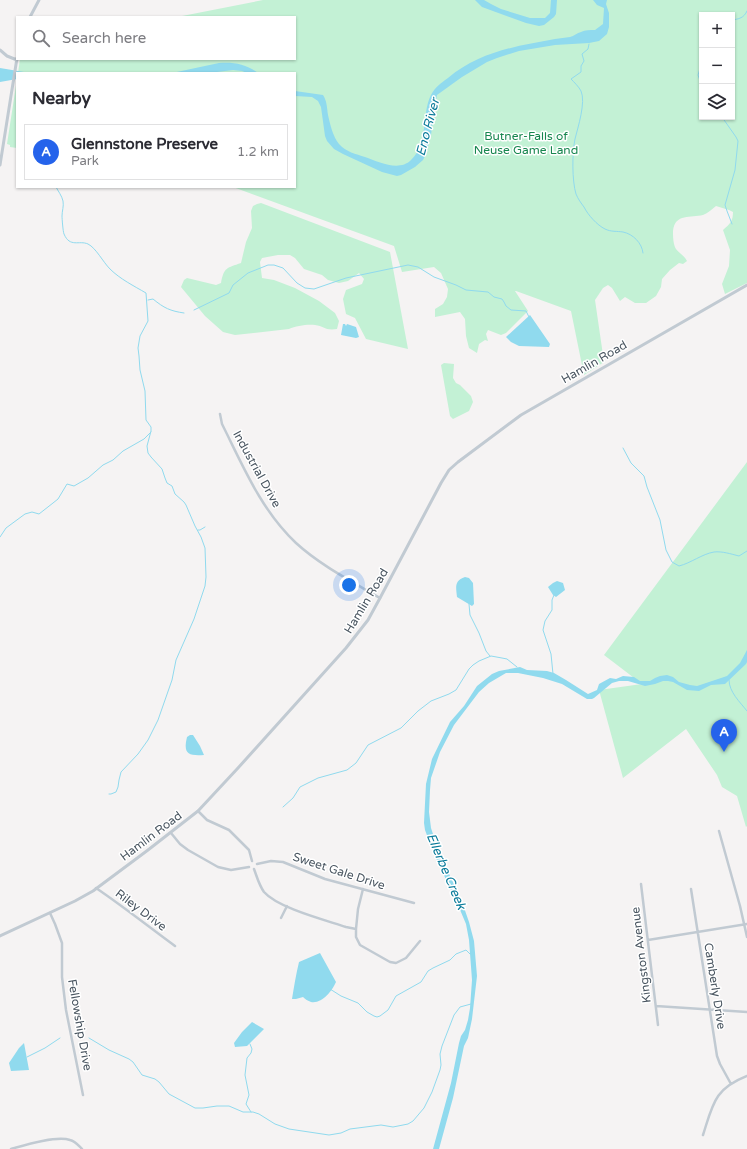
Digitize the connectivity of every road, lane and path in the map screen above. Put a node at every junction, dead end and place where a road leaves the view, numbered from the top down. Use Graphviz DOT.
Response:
graph roads {
  1 [pos="39,0"];
  2 [pos="31,16"];
  3 [pos="0,50"];
  4 [pos="16,59"];
  5 [pos="17,60"];
  6 [pos="0,164"];
  7 [pos="747,285"];
  8 [pos="220,414"];
  9 [pos="380,598"];
  10 [pos="198,811"];
  11 [pos="719,831"];
  12 [pos="170,833"];
  13 [pos="252,861"];
  14 [pos="257,864"];
  15 [pos="249,866"];
  16 [pos="254,869"];
  17 [pos="641,884"];
  18 [pos="96,888"];
  19 [pos="363,889"];
  20 [pos="691,889"];
  21 [pos="414,903"];
  22 [pos="287,906"];
  23 [pos="50,913"];
  24 [pos="281,918"];
  25 [pos="746,924"];
  26 [pos="356,930"];
  27 [pos="698,932"];
  28 [pos="0,936"];
  29 [pos="747,937"];
  30 [pos="648,940"];
  31 [pos="420,941"];
  32 [pos="175,946"];
  33 [pos="656,1006"];
  34 [pos="710,1009"];
  35 [pos="747,1012"];
  36 [pos="658,1025"];
  37 [pos="747,1076"];
  38 [pos="730,1084"];
  39 [pos="83,1095"];
  40 [pos="703,1135"];
  41 [pos="11,1149"];
  42 [pos="82,1149"];
  1 -- 2 [label="street"];
  3 -- 4 [label="street"];
  5 -- 6 [label="street"];
  7 -- 9 [label="street, Hamlin Road"];
  8 -- 9 [label="street, Industrial Drive"];
  9 -- 10 [label="street, Hamlin Road"];
  10 -- 12 [label="street, Hamlin Road"];
  10 -- 13 [label="street"];
  11 -- 25 [label="street"];
  12 -- 15 [label="street"];
  12 -- 18 [label="street, Hamlin Road"];
  13 -- 14 [label="street"];
  13 -- 15 [label="street"];
  14 -- 16 [label="street"];
  14 -- 19 [label="street, Sweet Gale Drive"];
  15 -- 16 [label="street"];
  16 -- 22 [label="street"];
  17 -- 30 [label="street, Kingston Avenue"];
  18 -- 23 [label="street, Hamlin Road"];
  18 -- 32 [label="street, Riley Drive"];
  19 -- 21 [label="street, Sweet Gale Drive"];
  19 -- 26 [label="street"];
  20 -- 27 [label="street, Camberly Drive"];
  22 -- 24 [label="street"];
  22 -- 26 [label="street"];
  23 -- 28 [label="street, Hamlin Road"];
  23 -- 39 [label="street, Fellowship Drive"];
  25 -- 27 [label="street"];
  25 -- 29 [label="street"];
  26 -- 31 [label="street"];
  27 -- 30 [label="street"];
  27 -- 34 [label="street, Camberly Drive"];
  30 -- 33 [label="street, Kingston Avenue"];
  33 -- 34 [label="street"];
  33 -- 36 [label="street, Kingston Avenue"];
  34 -- 35 [label="street"];
  34 -- 38 [label="street, Camberly Drive"];
  37 -- 38 [label="street"];
  38 -- 40 [label="street"];
  41 -- 42 [label="street"];
}
